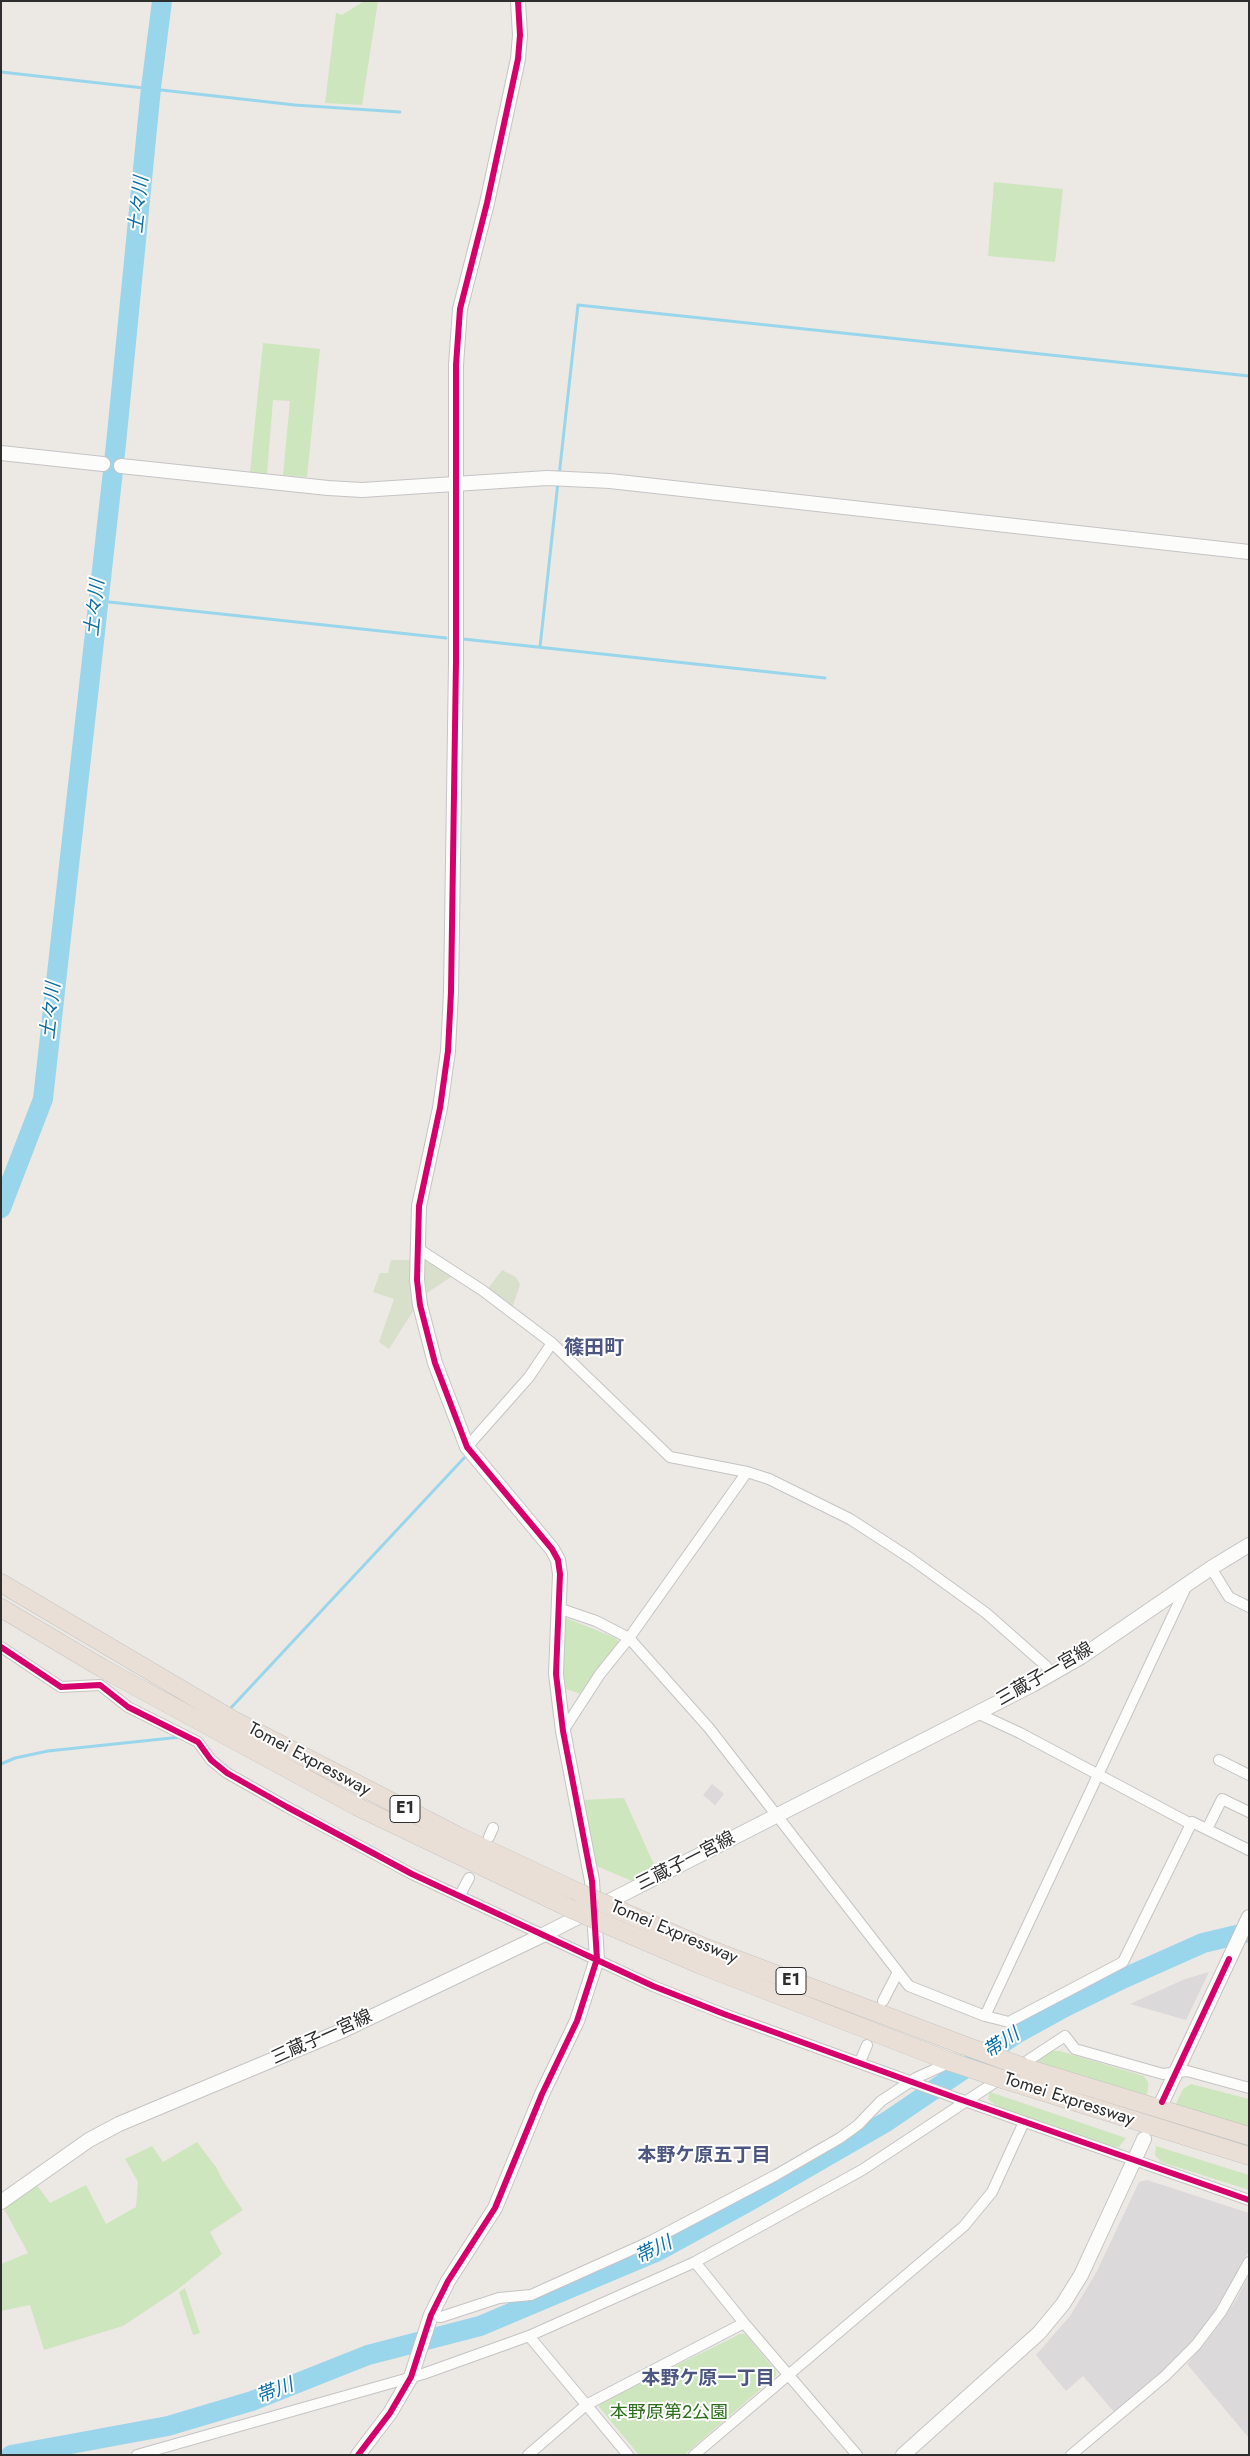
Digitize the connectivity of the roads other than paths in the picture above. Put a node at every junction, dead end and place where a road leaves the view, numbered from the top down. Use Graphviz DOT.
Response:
graph roads {
  1 [pos="518,1"];
  2 [pos="1,453"];
  3 [pos="104,464"];
  4 [pos="121,466"];
  5 [pos="455,484"];
  6 [pos="1249,552"];
  7 [pos="418,1248"];
  8 [pos="552,1343"];
  9 [pos="467,1447"];
  10 [pos="747,1472"];
  11 [pos="1249,1545"];
  12 [pos="1211,1568"];
  13 [pos="1,1583"];
  14 [pos="1187,1584"];
  15 [pos="1249,1607"];
  16 [pos="1,1608"];
  17 [pos="558,1608"];
  18 [pos="629,1638"];
  19 [pos="1,1647"];
  20 [pos="1052,1674"];
  21 [pos="977,1713"];
  22 [pos="563,1731"];
  23 [pos="1219,1760"];
  24 [pos="1249,1775"];
  25 [pos="1099,1776"];
  26 [pos="1249,1812"];
  27 [pos="778,1816"];
  28 [pos="1191,1824"];
  29 [pos="1207,1829"];
  30 [pos="1249,1850"];
  31 [pos="469,1878"];
  32 [pos="460,1896"];
  33 [pos="593,1908"];
  34 [pos="1248,1919"];
  35 [pos="543,1935"];
  36 [pos="597,1959"];
  37 [pos="898,1972"];
  38 [pos="883,2001"];
  39 [pos="985,2016"];
  40 [pos="867,2045"];
  41 [pos="860,2062"];
  42 [pos="951,2062"];
  43 [pos="1175,2073"];
  44 [pos="914,2083"];
  45 [pos="1249,2088"];
  46 [pos="963,2101"];
  47 [pos="1162,2102"];
  48 [pos="1024,2122"];
  49 [pos="1249,2136"];
  50 [pos="1144,2139"];
  51 [pos="1249,2156"];
  52 [pos="1134,2160"];
  53 [pos="1249,2200"];
  54 [pos="1,2202"];
  55 [pos="696,2262"];
  56 [pos="1249,2262"];
  57 [pos="431,2315"];
  58 [pos="744,2323"];
  59 [pos="529,2336"];
  60 [pos="413,2371"];
  61 [pos="790,2375"];
  62 [pos="586,2404"];
  63 [pos="150,2454"];
  64 [pos="137,2455"];
  65 [pos="358,2455"];
  66 [pos="528,2455"];
  67 [pos="628,2455"];
  68 [pos="694,2455"];
  69 [pos="857,2455"];
  70 [pos="903,2455"];
  71 [pos="1071,2455"];
  1 -- 5 [label="street"];
  2 -- 3 [label="street"];
  3 -- 4 [label="street"];
  4 -- 5 [label="street"];
  5 -- 6 [label="street"];
  5 -- 7 [label="street"];
  7 -- 8 [label="street"];
  7 -- 9 [label="street"];
  8 -- 9 [label="street"];
  8 -- 10 [label="street"];
  9 -- 17 [label="street"];
  10 -- 18 [label="street"];
  10 -- 20 [label="street"];
  11 -- 12 [label="street, 三蔵子一宮線"];
  12 -- 14 [label="street, 三蔵子一宮線"];
  12 -- 15 [label="street"];
  13 -- 49 [label="highway, Tomei Expressway / E1, bridge"];
  14 -- 20 [label="street, 三蔵子一宮線"];
  14 -- 25 [label="street"];
  16 -- 42 [label="highway, Tomei Expressway / E1, bridge"];
  17 -- 18 [label="street"];
  17 -- 22 [label="street"];
  18 -- 22 [label="street"];
  18 -- 27 [label="street"];
  19 -- 32 [label="street"];
  20 -- 21 [label="street, 三蔵子一宮線"];
  21 -- 25 [label="street"];
  21 -- 27 [label="street, 三蔵子一宮線"];
  22 -- 33 [label="street"];
  23 -- 24 [label="street"];
  25 -- 28 [label="street"];
  25 -- 39 [label="street"];
  26 -- 29 [label="street"];
  27 -- 33 [label="street, 三蔵子一宮線"];
  27 -- 37 [label="street"];
  28 -- 29 [label="street"];
  28 -- 39 [label="street"];
  29 -- 30 [label="street"];
  31 -- 32 [label="street"];
  32 -- 35 [label="street"];
  33 -- 35 [label="street, 三蔵子一宮線"];
  33 -- 36 [label="street"];
  34 -- 43 [label="street"];
  35 -- 36 [label="street"];
  35 -- 54 [label="street, 三蔵子一宮線"];
  36 -- 41 [label="street"];
  36 -- 57 [label="street"];
  37 -- 38 [label="street"];
  37 -- 39 [label="street"];
  40 -- 41 [label="street"];
  41 -- 44 [label="street"];
  42 -- 44 [label="street"];
  42 -- 51 [label="highway, Tomei Expressway, bridge"];
  43 -- 45 [label="street"];
  43 -- 46 [label="street"];
  43 -- 47 [label="street"];
  44 -- 46 [label="street"];
  44 -- 57 [label="street"];
  46 -- 48 [label="street"];
  46 -- 55 [label="street"];
  48 -- 52 [label="street"];
  48 -- 61 [label="street"];
  50 -- 52 [label="street"];
  52 -- 53 [label="street"];
  52 -- 70 [label="street"];
  55 -- 58 [label="street"];
  55 -- 59 [label="street"];
  56 -- 71 [label="street"];
  57 -- 60 [label="street"];
  58 -- 61 [label="street"];
  58 -- 62 [label="street"];
  59 -- 60 [label="street"];
  59 -- 62 [label="street"];
  60 -- 63 [label="street"];
  60 -- 65 [label="street"];
  61 -- 68 [label="street"];
  61 -- 69 [label="street"];
  62 -- 66 [label="street"];
  62 -- 67 [label="street"];
  63 -- 64 [label="street"];
}
